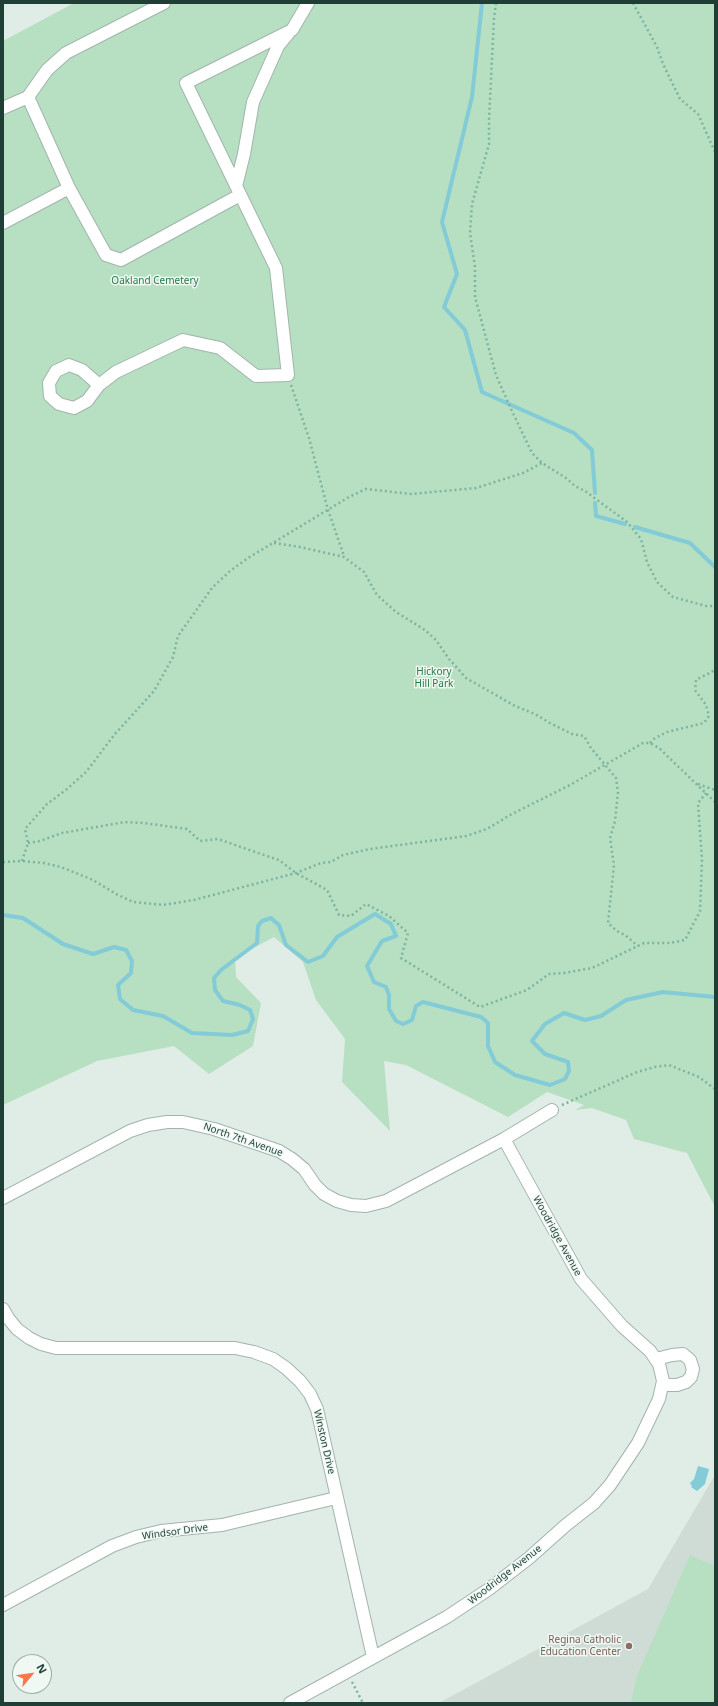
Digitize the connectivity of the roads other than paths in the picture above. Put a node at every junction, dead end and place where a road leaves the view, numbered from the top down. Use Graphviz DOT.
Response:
graph roads {
  1 [pos="164,3"];
  2 [pos="308,3"];
  3 [pos="292,30"];
  4 [pos="28,97"];
  5 [pos="3,108"];
  6 [pos="70,188"];
  7 [pos="238,190"];
  8 [pos="3,222"];
  9 [pos="99,385"];
  10 [pos="552,1110"];
  11 [pos="504,1139"];
  12 [pos="3,1198"];
  13 [pos="3,1309"];
  14 [pos="656,1359"];
  15 [pos="662,1385"];
  16 [pos="336,1498"];
  17 [pos="3,1605"];
  18 [pos="373,1657"];
  19 [pos="290,1703"];
  1 -- 4 [label="street"];
  2 -- 3 [label="street"];
  3 -- 7 [label="street"];
  3 -- 7 [label="street"];
  4 -- 5 [label="street"];
  4 -- 6 [label="street"];
  6 -- 7 [label="street"];
  6 -- 8 [label="street"];
  7 -- 9 [label="street"];
  10 -- 11 [label="street, North 7th Avenue"];
  11 -- 12 [label="street, North 7th Avenue"];
  11 -- 14 [label="street, Woodridge Avenue"];
  13 -- 16 [label="street, Winston Drive"];
  14 -- 15 [label="street, Woodridge Avenue"];
  14 -- 15 [label="street"];
  15 -- 18 [label="street, Woodridge Avenue"];
  16 -- 17 [label="street, Windsor Drive"];
  16 -- 18 [label="street, Winston Drive"];
  18 -- 19 [label="street, Woodridge Avenue"];
}
